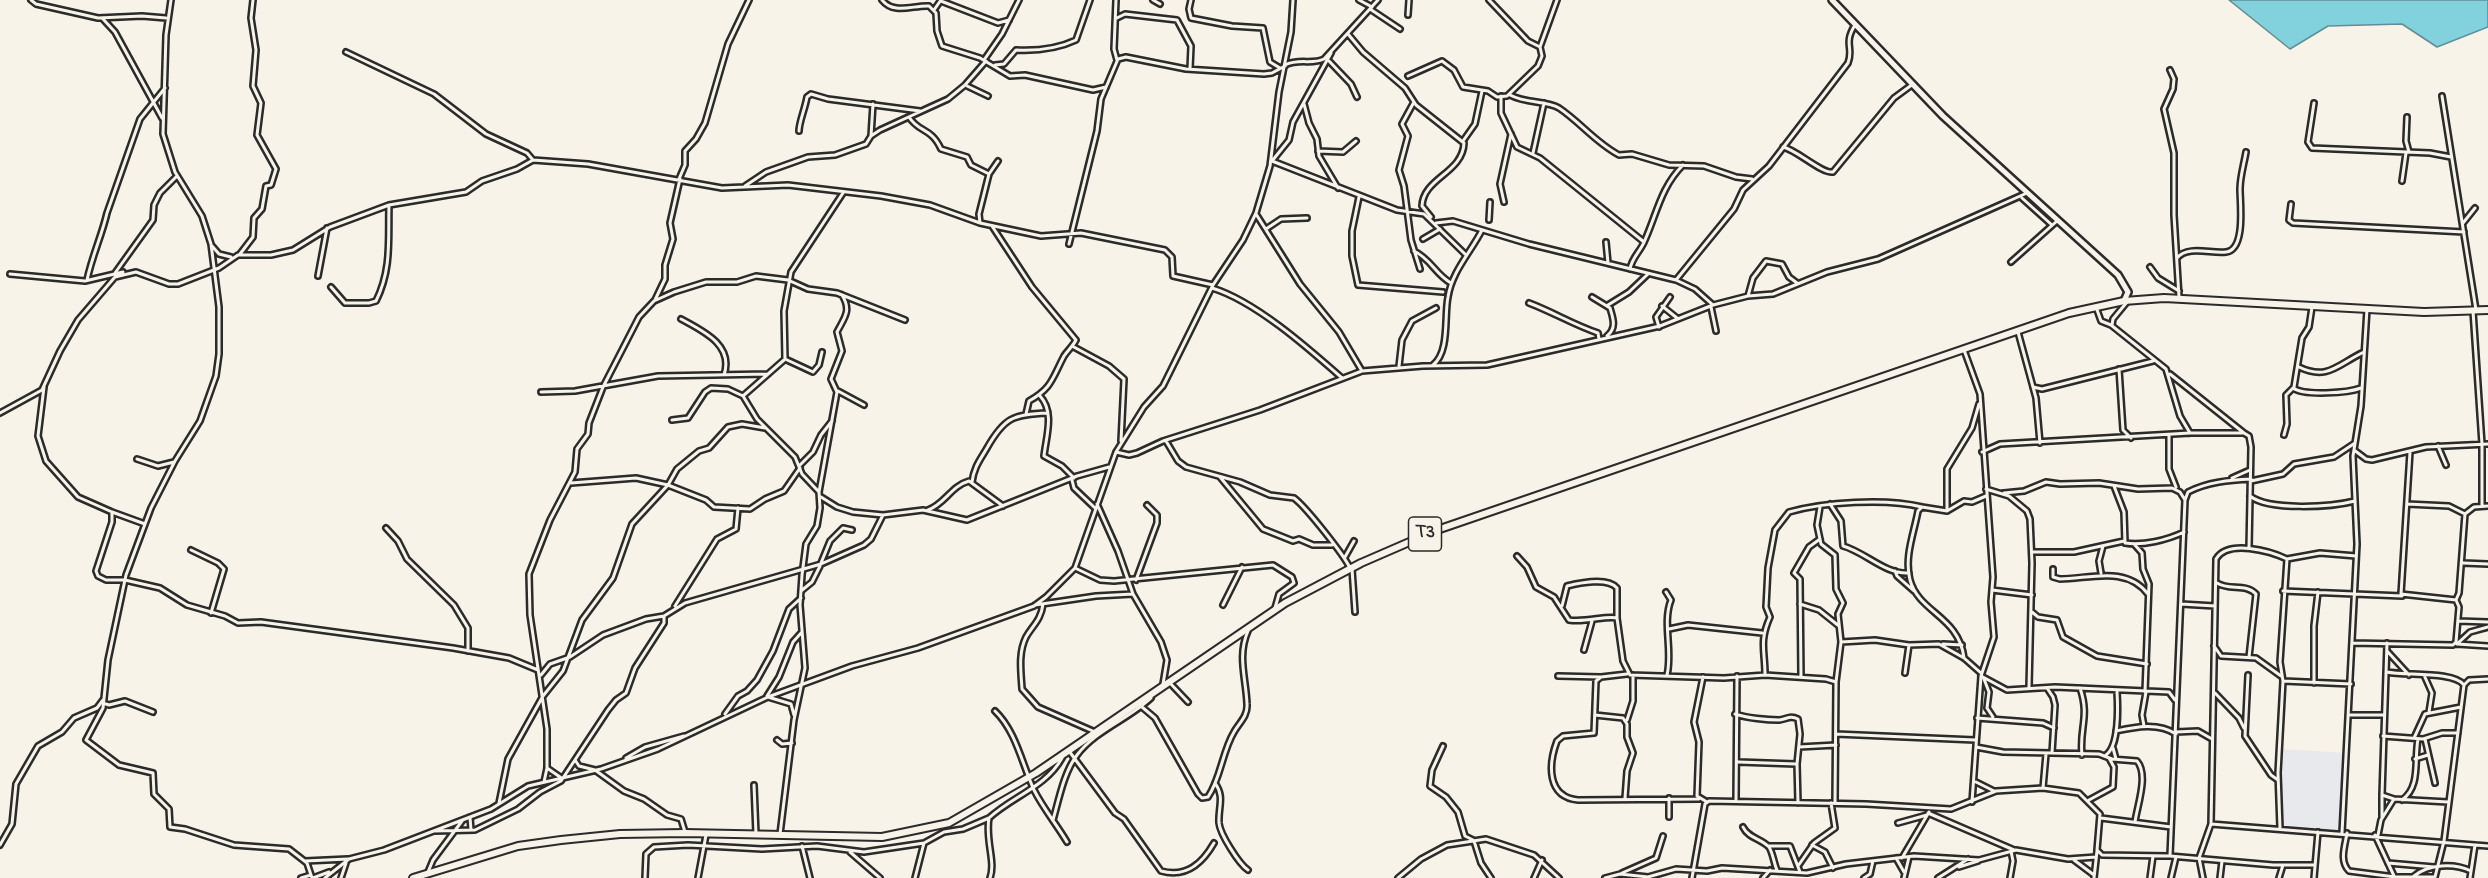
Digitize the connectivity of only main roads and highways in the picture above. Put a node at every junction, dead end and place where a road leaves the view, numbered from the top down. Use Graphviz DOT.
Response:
graph roads {
  1 [pos="1832,0"];
  2 [pos="2126,300"];
  3 [pos="2488,310"];
  4 [pos="413,878"];
  1 -- 2 [label="main road"];
  2 -- 3 [label="highway, T3"];
  2 -- 4 [label="highway, T3"];
}
